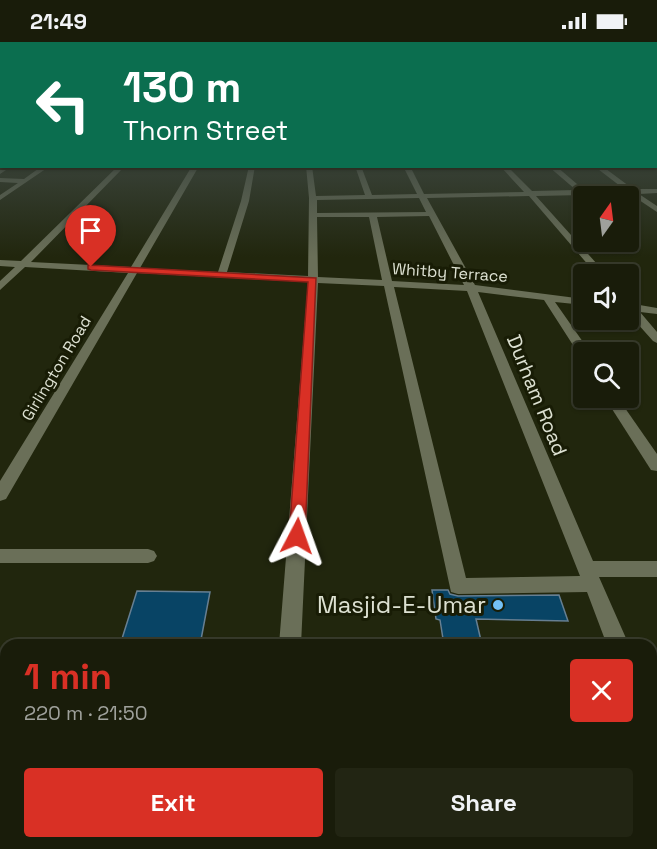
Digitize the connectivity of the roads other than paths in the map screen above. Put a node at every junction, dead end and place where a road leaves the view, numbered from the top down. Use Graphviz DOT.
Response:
graph roads {
  1 [pos="25,182"];
  2 [pos="106,182"];
  3 [pos="186,182"];
  4 [pos="249,182"];
  5 [pos="311,182"];
  6 [pos="364,182"];
  7 [pos="414,182"];
  8 [pos="519,182"];
  9 [pos="639,191"];
  10 [pos="657,191"];
  11 [pos="573,192"];
  12 [pos="530,193"];
  13 [pos="420,194"];
  14 [pos="369,196"];
  15 [pos="639,197"];
  16 [pos="0,198"];
  17 [pos="313,198"];
  18 [pos="657,210"];
  19 [pos="372,214"];
  20 [pos="431,214"];
  21 [pos="313,215"];
  22 [pos="0,263"];
  23 [pos="22,264"];
  24 [pos="592,264"];
  25 [pos="133,269"];
  26 [pos="222,274"];
  27 [pos="313,280"];
  28 [pos="388,284"];
  29 [pos="0,286"];
  30 [pos="471,288"];
  31 [pos="547,297"];
  32 [pos="573,301"];
  33 [pos="639,308"];
  34 [pos="657,311"];
  35 [pos="639,318"];
  36 [pos="657,339"];
  37 [pos="577,342"];
  38 [pos="619,408"];
  39 [pos="657,466"];
  40 [pos="0,495"];
  41 [pos="0,556"];
  42 [pos="148,556"];
  43 [pos="657,569"];
  44 [pos="590,577"];
  45 [pos="290,639"];
  46 [pos="616,639"];
  1 -- 16 [label="street"];
  2 -- 23 [label="street"];
  3 -- 25 [label="street, Girlington Road"];
  4 -- 26 [label="street"];
  5 -- 17 [label="street"];
  6 -- 14 [label="street"];
  7 -- 13 [label="street, Durham Road"];
  8 -- 12 [label="street"];
  9 -- 10 [label="street"];
  11 -- 12 [label="street"];
  12 -- 13 [label="street"];
  12 -- 24 [label="street"];
  13 -- 14 [label="street"];
  13 -- 20 [label="street, Durham Road"];
  14 -- 17 [label="street"];
  15 -- 18 [label="street"];
  17 -- 21 [label="street"];
  19 -- 20 [label="street"];
  19 -- 21 [label="street"];
  19 -- 28 [label="street"];
  20 -- 30 [label="street, Durham Road"];
  21 -- 27 [label="street"];
  22 -- 23 [label="street, Whitby Terrace"];
  23 -- 25 [label="street, Whitby Terrace"];
  23 -- 29 [label="street"];
  25 -- 26 [label="street, Whitby Terrace"];
  25 -- 40 [label="street, Girlington Road"];
  26 -- 27 [label="street, Whitby Terrace"];
  27 -- 28 [label="street, Whitby Terrace"];
  27 -- 45 [label="street"];
  28 -- 30 [label="street, Whitby Terrace"];
  28 -- 44 [label="street"];
  30 -- 31 [label="street, Whitby Terrace"];
  30 -- 44 [label="street, Durham Road"];
  31 -- 32 [label="street, Whitby Terrace"];
  31 -- 37 [label="street"];
  33 -- 34 [label="street"];
  35 -- 36 [label="street"];
  38 -- 39 [label="street"];
  41 -- 42 [label="street"];
  43 -- 44 [label="street"];
  44 -- 46 [label="street, Durham Road"];
}
